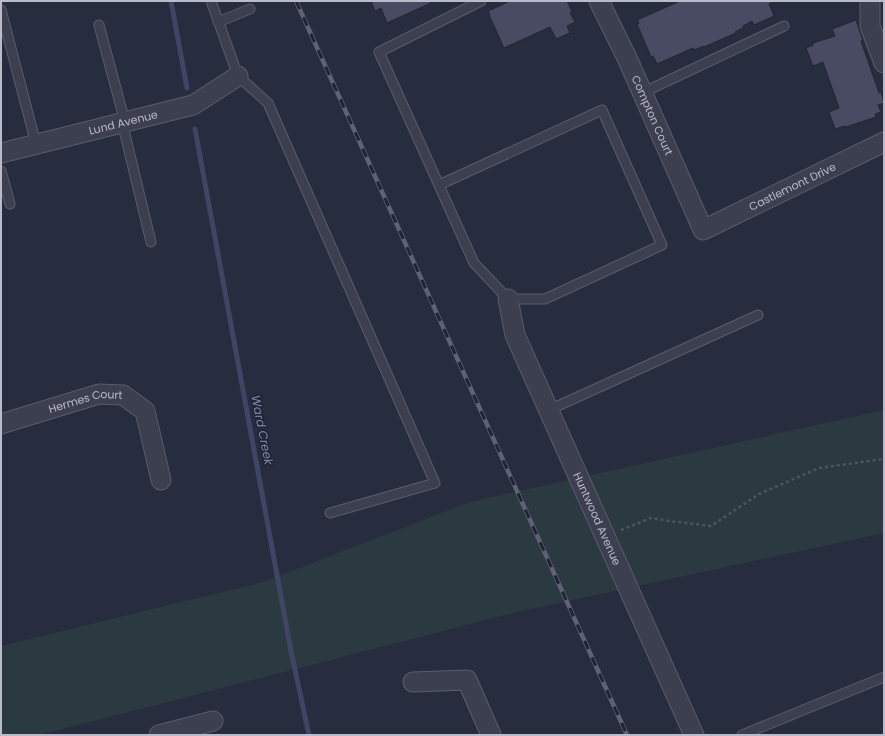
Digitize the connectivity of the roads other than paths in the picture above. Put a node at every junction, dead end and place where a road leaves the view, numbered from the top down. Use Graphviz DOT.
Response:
graph roads {
  1 [pos="211,1"];
  2 [pos="480,1"];
  3 [pos="599,1"];
  4 [pos="870,1"];
  5 [pos="250,9"];
  6 [pos="1,10"];
  7 [pos="218,22"];
  8 [pos="99,25"];
  9 [pos="784,26"];
  10 [pos="879,35"];
  11 [pos="884,63"];
  12 [pos="238,76"];
  13 [pos="642,93"];
  14 [pos="124,122"];
  15 [pos="884,143"];
  16 [pos="36,144"];
  17 [pos="1,153"];
  18 [pos="1,171"];
  19 [pos="439,185"];
  20 [pos="10,204"];
  21 [pos="703,230"];
  22 [pos="152,242"];
  23 [pos="508,299"];
  24 [pos="758,315"];
  25 [pos="549,410"];
  26 [pos="1,424"];
  27 [pos="161,480"];
  28 [pos="330,513"];
  29 [pos="884,677"];
  30 [pos="413,682"];
  31 [pos="213,721"];
  32 [pos="159,735"];
  33 [pos="491,735"];
  34 [pos="694,735"];
  35 [pos="742,735"];
  1 -- 7 [label="lane"];
  2 -- 19 [label="lane"];
  3 -- 13 [label="street, Compton Court"];
  4 -- 10 [label="street"];
  5 -- 7 [label="lane"];
  6 -- 16 [label="lane"];
  7 -- 12 [label="lane"];
  8 -- 14 [label="lane"];
  9 -- 13 [label="lane"];
  10 -- 11 [label="street"];
  12 -- 14 [label="street, Lund Avenue"];
  12 -- 28 [label="lane"];
  13 -- 21 [label="street, Compton Court"];
  14 -- 16 [label="street, Lund Avenue"];
  14 -- 22 [label="lane"];
  15 -- 21 [label="street, Castlemont Drive"];
  16 -- 17 [label="street, Lund Avenue"];
  18 -- 20 [label="lane"];
  19 -- 23 [label="lane"];
  19 -- 23 [label="lane"];
  23 -- 25 [label="street, Huntwood Avenue"];
  24 -- 25 [label="lane"];
  25 -- 34 [label="street, Huntwood Avenue"];
  26 -- 27 [label="street, Hermes Court"];
  29 -- 35 [label="lane"];
  30 -- 33 [label="street"];
  31 -- 32 [label="street"];
}
